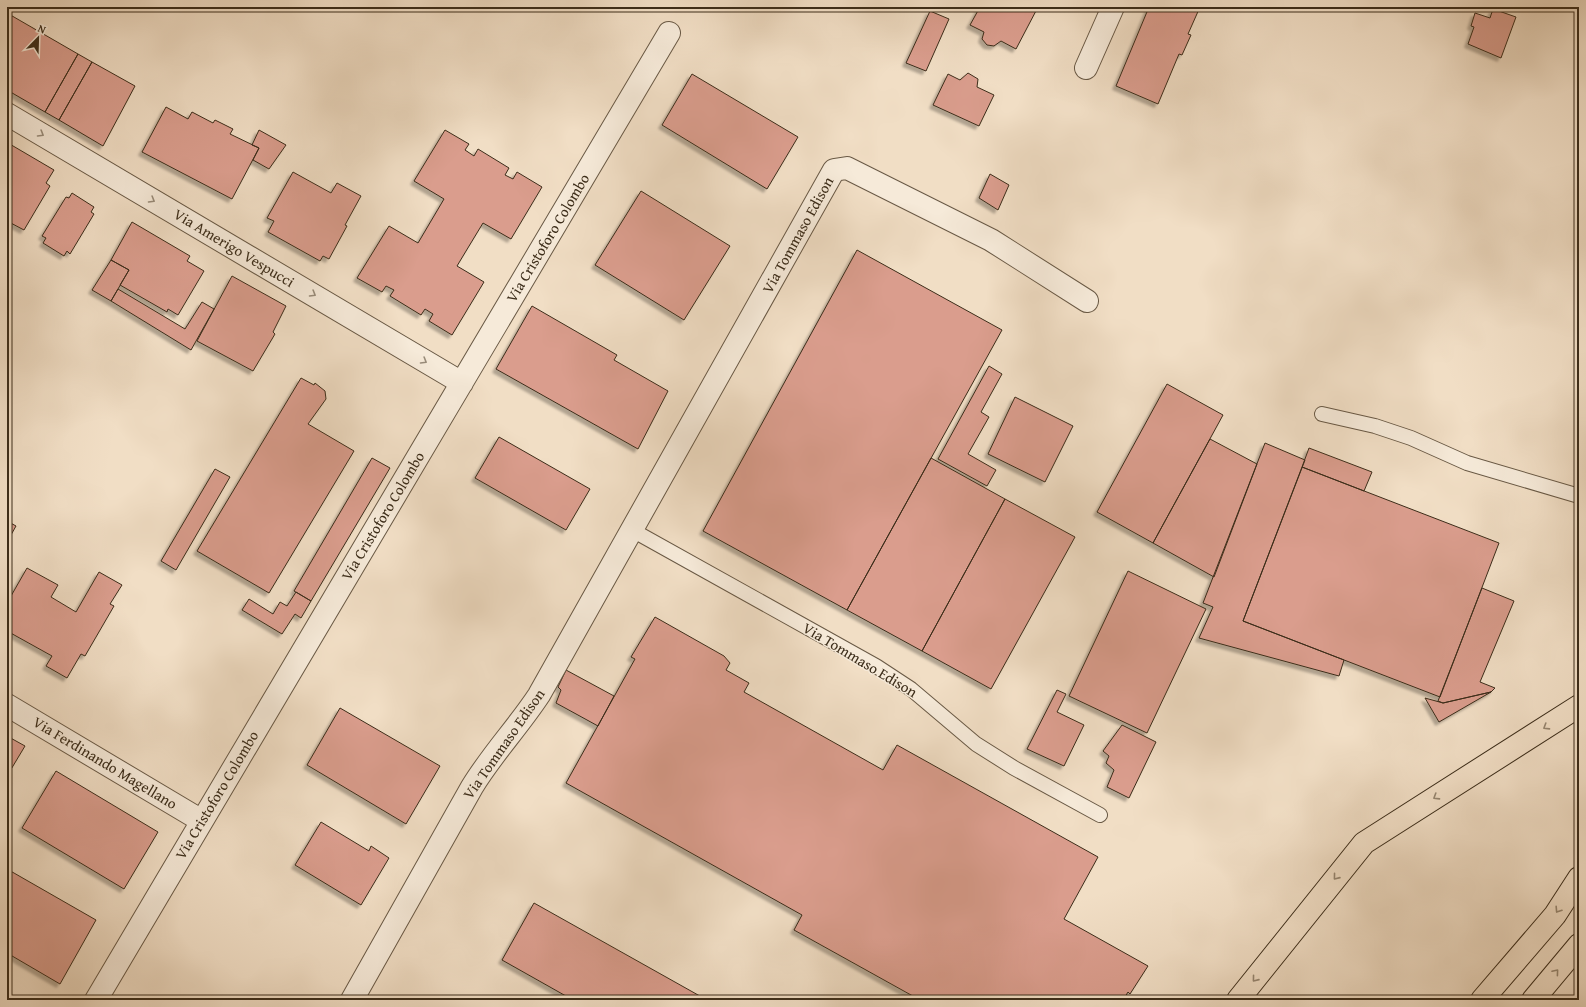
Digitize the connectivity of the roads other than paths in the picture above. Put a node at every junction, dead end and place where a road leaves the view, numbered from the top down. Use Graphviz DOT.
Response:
graph roads {
  1 [pos="1113,7"];
  2 [pos="669,33"];
  3 [pos="1086,68"];
  4 [pos="7,114"];
  5 [pos="1087,301"];
  6 [pos="462,383"];
  7 [pos="1322,414"];
  8 [pos="1579,496"];
  9 [pos="632,530"];
  10 [pos="7,705"];
  11 [pos="1579,706"];
  12 [pos="1100,815"];
  13 [pos="202,821"];
  14 [pos="1579,878"];
  15 [pos="1579,945"];
  16 [pos="96,1000"];
  17 [pos="352,1000"];
  18 [pos="1238,1000"];
  19 [pos="1482,1000"];
  20 [pos="1533,1000"];
  1 -- 3 [label="street"];
  2 -- 6 [label="street, Via Cristoforo Colombo"];
  4 -- 6 [label="street, Via Amerigo Vespucci, one-way"];
  5 -- 9 [label="street, Via Tommaso Edison"];
  6 -- 13 [label="street, Via Cristoforo Colombo"];
  7 -- 8 [label="lane"];
  9 -- 12 [label="lane, Via Tommaso Edison"];
  9 -- 17 [label="street, Via Tommaso Edison"];
  10 -- 13 [label="street, Via Ferdinando Magellano"];
  11 -- 18 [label="highway, one-way"];
  13 -- 16 [label="street, Via Cristoforo Colombo"];
  14 -- 19 [label="highway, one-way"];
  20 -- 15 [label="highway, one-way"];
}
